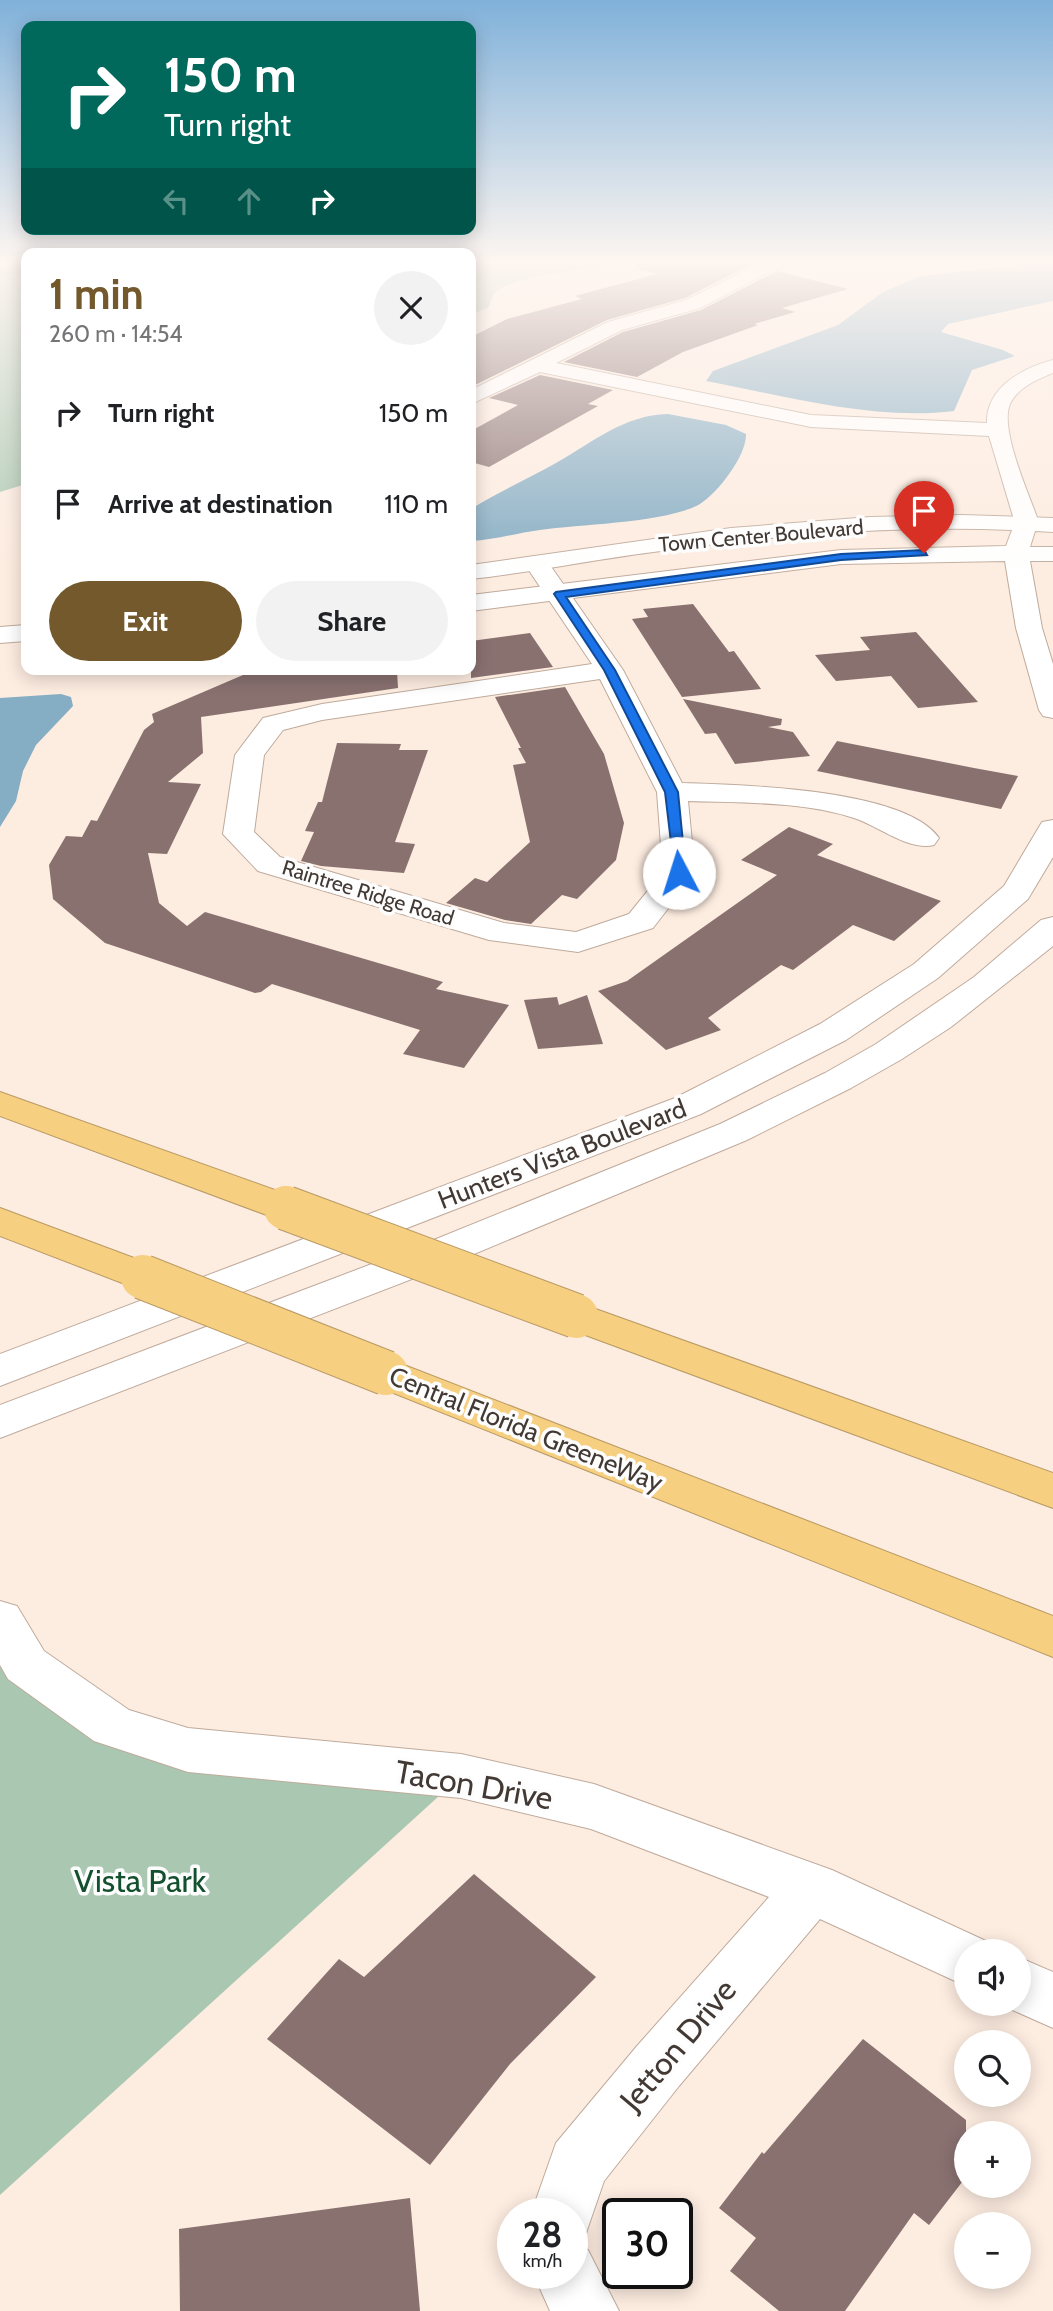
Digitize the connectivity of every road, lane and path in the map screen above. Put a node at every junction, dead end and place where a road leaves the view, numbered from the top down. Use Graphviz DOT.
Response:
graph roads {
  1 [pos="533,367"];
  2 [pos="546,367"];
  3 [pos="1051,367"];
  4 [pos="476,396"];
  5 [pos="999,430"];
  6 [pos="1027,523"];
  7 [pos="1053,525"];
  8 [pos="1053,551"];
  9 [pos="1016,553"];
  10 [pos="536,564"];
  11 [pos="476,571"];
  12 [pos="560,594"];
  13 [pos="476,602"];
  14 [pos="21,633"];
  15 [pos="0,635"];
  16 [pos="21,649"];
  17 [pos="0,650"];
  18 [pos="609,670"];
  19 [pos="1053,710"];
  20 [pos="671,792"];
  21 [pos="1053,829"];
  22 [pos="923,838"];
  23 [pos="1053,927"];
  24 [pos="0,1102"];
  25 [pos="0,1221"];
  26 [pos="0,1371"];
  27 [pos="0,1422"];
  28 [pos="1053,1491"];
  29 [pos="0,1620"];
  30 [pos="1053,1637"];
  31 [pos="812,1888"];
  32 [pos="954,1954"];
  33 [pos="1031,1990"];
  34 [pos="1053,2001"];
  35 [pos="568,2198"];
  36 [pos="574,2289"];
  37 [pos="586,2311"];
  1 -- 4 [label="street"];
  2 -- 5 [label="street"];
  3 -- 5 [label="street"];
  5 -- 6 [label="street"];
  6 -- 7 [label="street, Town Center Boulevard"];
  6 -- 8 [label="street"];
  6 -- 9 [label="street"];
  6 -- 10 [label="street, Town Center Boulevard"];
  8 -- 9 [label="street, Town Center Boulevard"];
  9 -- 12 [label="street, Town Center Boulevard"];
  9 -- 19 [label="street"];
  10 -- 11 [label="street, Town Center Boulevard"];
  10 -- 12 [label="street, Raintree Ridge Road"];
  12 -- 13 [label="street, Town Center Boulevard"];
  12 -- 18 [label="street, Raintree Ridge Road"];
  14 -- 15 [label="street"];
  16 -- 17 [label="street"];
  18 -- 20 [label="street, Raintree Ridge Road"];
  18 -- 20 [label="street, Raintree Ridge Road"];
  20 -- 22 [label="street"];
  21 -- 26 [label="street, Hunters Vista Boulevard"];
  23 -- 27 [label="street, Hunters Vista Boulevard"];
  24 -- 28 [label="highway, bridge"];
  25 -- 30 [label="highway, Central Florida GreeneWay, bridge"];
  29 -- 31 [label="street, Tacon Drive"];
  31 -- 32 [label="street, Tacon Drive"];
  31 -- 35 [label="street, Jetton Drive"];
  33 -- 34 [label="street"];
  36 -- 37 [label="street"];
}
